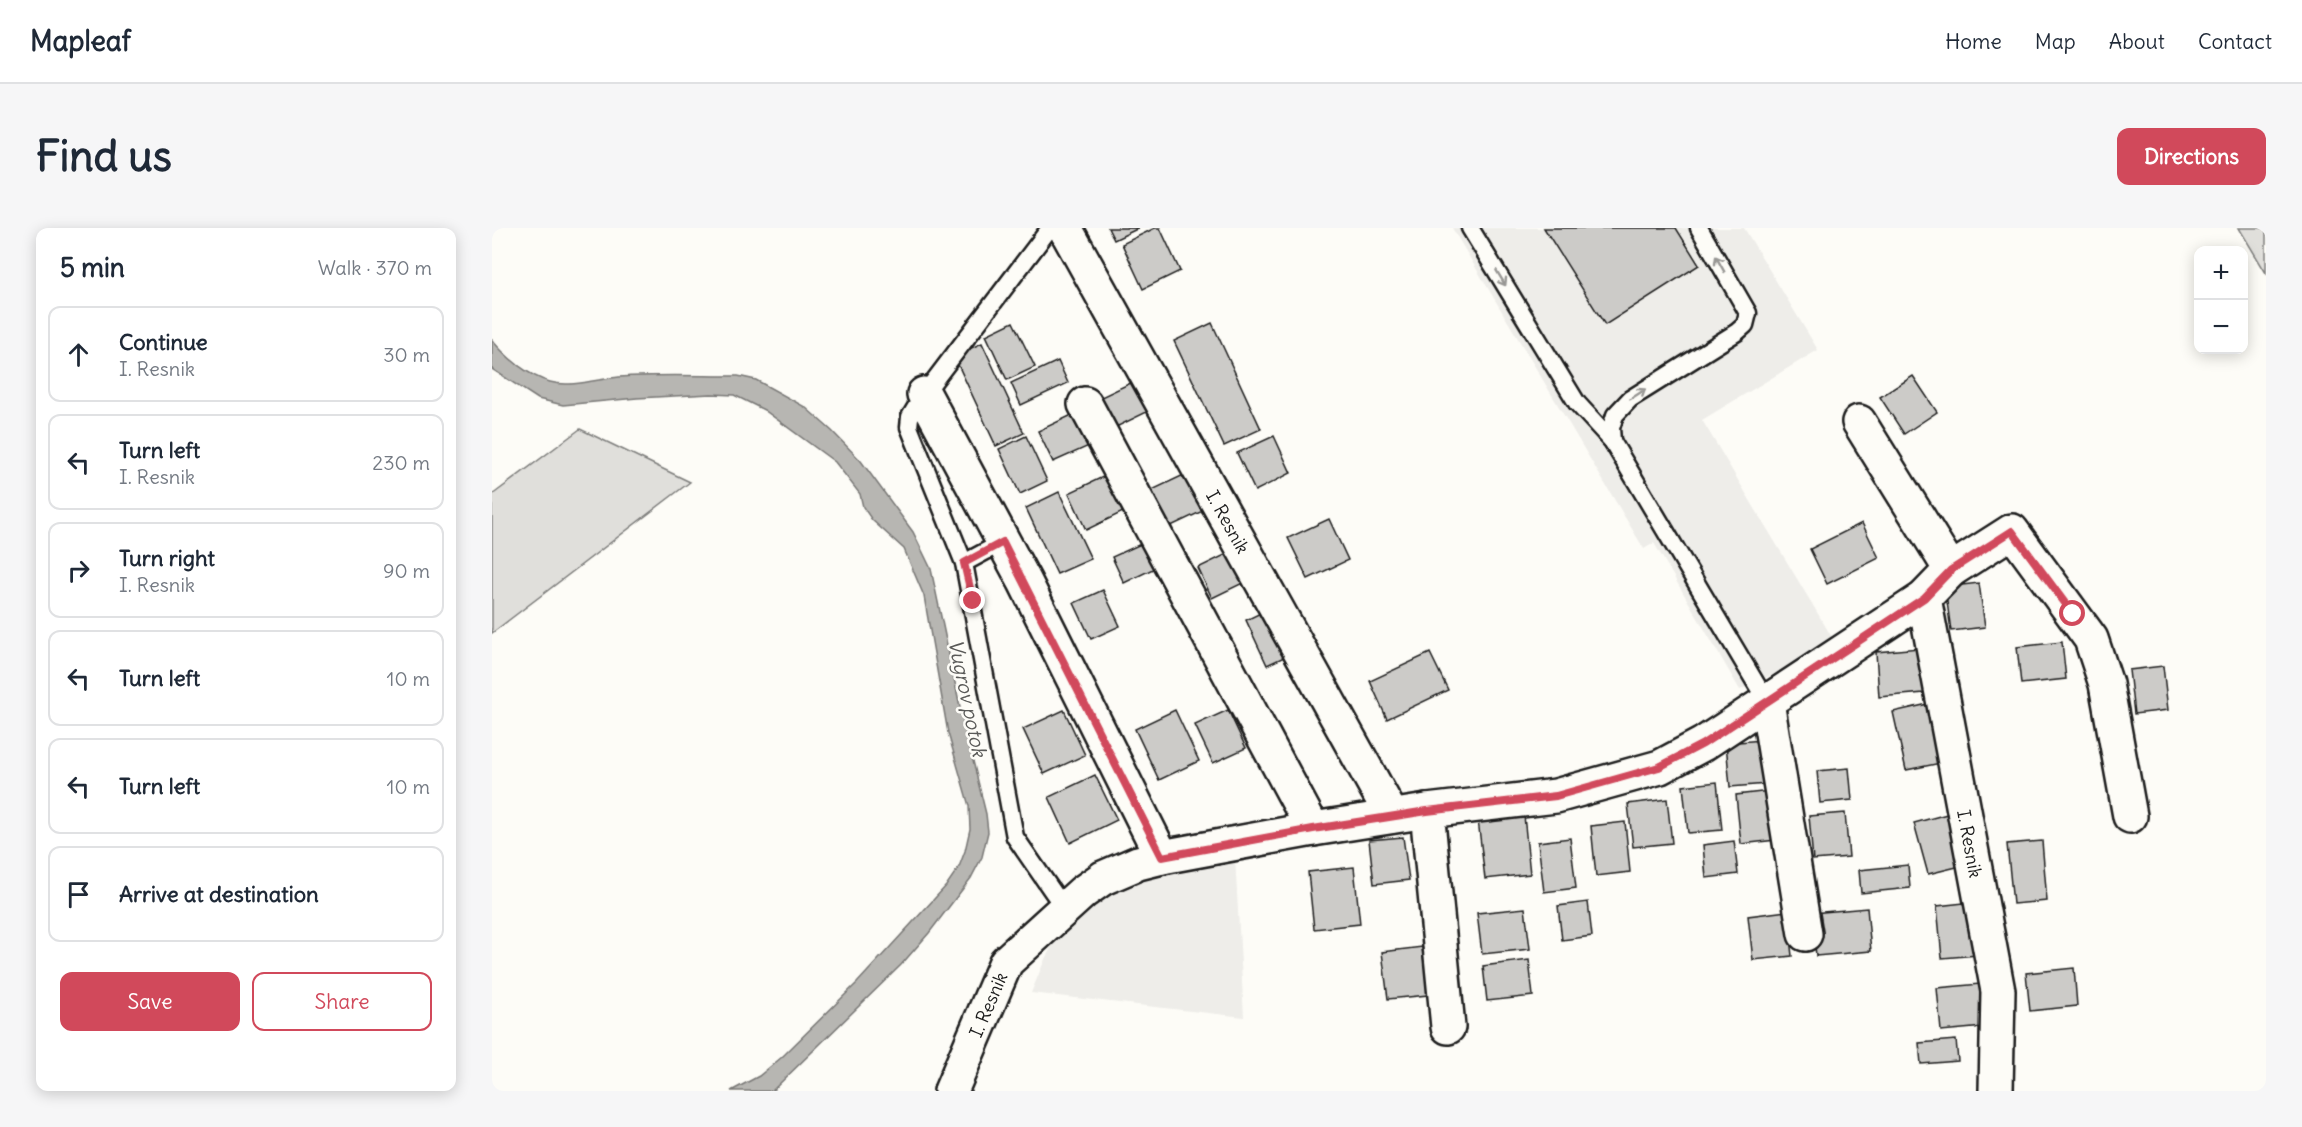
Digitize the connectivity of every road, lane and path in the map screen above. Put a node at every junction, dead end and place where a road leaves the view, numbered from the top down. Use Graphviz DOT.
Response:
graph roads {
  1 [pos="1050,228"];
  2 [pos="1065,228"];
  3 [pos="1470,228"];
  4 [pos="1699,228"];
  5 [pos="924,394"];
  6 [pos="1085,404"];
  7 [pos="1859,422"];
  8 [pos="1612,441"];
  9 [pos="1003,542"];
  10 [pos="964,563"];
  11 [pos="1951,570"];
  12 [pos="1924,598"];
  13 [pos="1767,702"];
  14 [pos="1427,811"];
  15 [pos="1392,816"];
  16 [pos="2130,816"];
  17 [pos="1313,829"];
  18 [pos="1162,857"];
  19 [pos="1064,908"];
  20 [pos="1805,934"];
  21 [pos="1448,1027"];
  22 [pos="951,1091"];
  23 [pos="1996,1091"];
  1 -- 5 [label="lane"];
  2 -- 15 [label="street, I. Resnik"];
  3 -- 8 [label="lane, one-way"];
  8 -- 4 [label="lane, one-way"];
  5 -- 9 [label="street"];
  5 -- 10 [label="lane"];
  6 -- 17 [label="street"];
  7 -- 11 [label="street"];
  8 -- 13 [label="lane"];
  9 -- 10 [label="lane"];
  9 -- 18 [label="street"];
  10 -- 19 [label="lane"];
  11 -- 12 [label="street, I. Resnik"];
  11 -- 16 [label="street, I. Resnik"];
  12 -- 13 [label="street, I. Resnik"];
  12 -- 23 [label="street, I. Resnik"];
  13 -- 14 [label="street, I. Resnik"];
  13 -- 20 [label="street"];
  14 -- 15 [label="street, I. Resnik"];
  14 -- 21 [label="street"];
  15 -- 17 [label="street, I. Resnik"];
  17 -- 18 [label="street, I. Resnik"];
  18 -- 19 [label="street, I. Resnik"];
  19 -- 22 [label="street, I. Resnik"];
}
